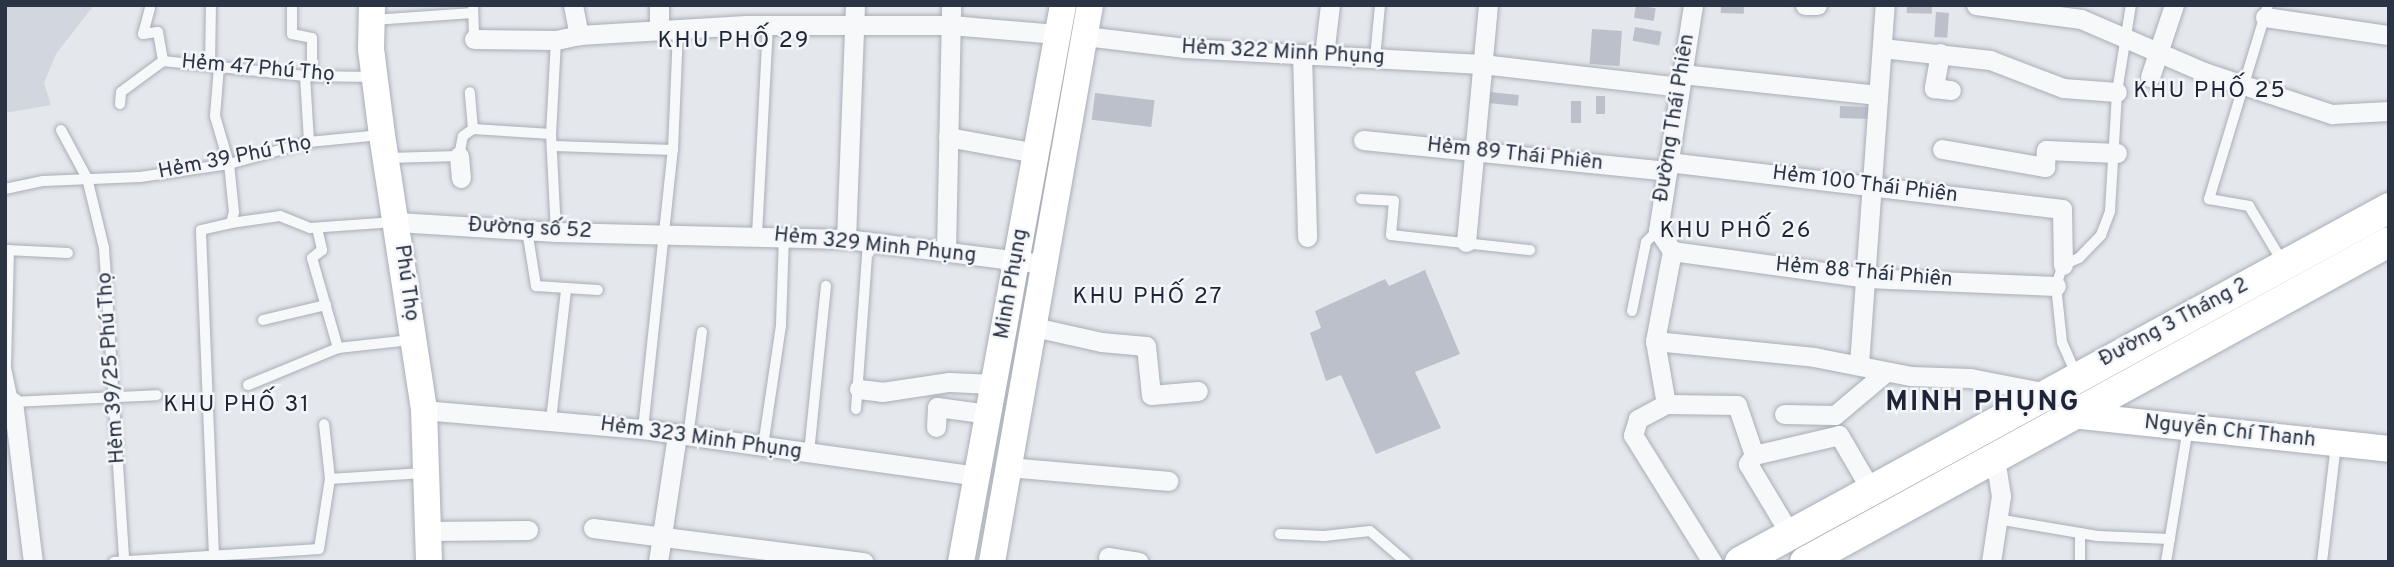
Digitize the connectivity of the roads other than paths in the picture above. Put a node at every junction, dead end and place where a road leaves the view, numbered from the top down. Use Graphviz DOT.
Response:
graph roads {
  1 [pos="212,5"];
  2 [pos="573,5"];
  3 [pos="659,5"];
  4 [pos="746,5"];
  5 [pos="855,5"];
  6 [pos="1063,5"];
  7 [pos="1090,5"];
  8 [pos="1330,5"];
  9 [pos="1380,5"];
  10 [pos="1488,5"];
  11 [pos="1693,5"];
  12 [pos="1805,5"];
  13 [pos="1817,5"];
  14 [pos="1885,5"];
  15 [pos="1976,5"];
  16 [pos="2131,5"];
  17 [pos="2174,5"];
  18 [pos="292,7"];
  19 [pos="150,8"];
  20 [pos="473,9"];
  21 [pos="2267,11"];
  22 [pos="372,13"];
  23 [pos="951,15"];
  24 [pos="746,25"];
  25 [pos="768,27"];
  26 [pos="855,27"];
  27 [pos="668,30"];
  28 [pos="1057,34"];
  29 [pos="579,35"];
  30 [pos="2389,35"];
  31 [pos="1085,36"];
  32 [pos="2124,36"];
  33 [pos="474,39"];
  34 [pos="556,40"];
  35 [pos="1881,48"];
  36 [pos="2158,49"];
  37 [pos="1940,53"];
  38 [pos="1302,54"];
  39 [pos="1324,55"];
  40 [pos="1375,58"];
  41 [pos="163,61"];
  42 [pos="1482,64"];
  43 [pos="214,66"];
  44 [pos="308,76"];
  45 [pos="375,77"];
  46 [pos="2150,77"];
  47 [pos="1681,81"];
  48 [pos="2245,85"];
  49 [pos="1951,90"];
  50 [pos="470,92"];
  51 [pos="2117,92"];
  52 [pos="1878,95"];
  53 [pos="120,104"];
  54 [pos="2389,111"];
  55 [pos="473,129"];
  56 [pos="61,130"];
  57 [pos="551,134"];
  58 [pos="948,137"];
  59 [pos="1363,140"];
  60 [pos="309,142"];
  61 [pos="554,146"];
  62 [pos="384,147"];
  63 [pos="1942,149"];
  64 [pos="673,150"];
  65 [pos="1475,151"];
  66 [pos="1036,153"];
  67 [pos="2117,153"];
  68 [pos="459,156"];
  69 [pos="229,164"];
  70 [pos="1667,167"];
  71 [pos="86,178"];
  72 [pos="461,178"];
  73 [pos="1871,184"];
  74 [pos="5,189"];
  75 [pos="1361,199"];
  76 [pos="2389,208"];
  77 [pos="397,222"];
  78 [pos="231,223"];
  79 [pos="317,228"];
  80 [pos="527,230"];
  81 [pos="1657,230"];
  82 [pos="556,232"];
  83 [pos="662,233"];
  84 [pos="757,235"];
  85 [pos="784,235"];
  86 [pos="1307,237"];
  87 [pos="846,239"];
  88 [pos="868,242"];
  89 [pos="1466,242"];
  90 [pos="2389,242"];
  91 [pos="7,250"];
  92 [pos="1530,250"];
  93 [pos="946,251"];
  94 [pos="1672,251"];
  95 [pos="68,253"];
  96 [pos="1016,261"];
  97 [pos="1044,264"];
  98 [pos="2284,264"];
  99 [pos="2063,265"];
  100 [pos="1866,278"];
  101 [pos="826,286"];
  102 [pos="2056,286"];
  103 [pos="598,290"];
  104 [pos="566,291"];
  105 [pos="326,305"];
  106 [pos="1632,311"];
  107 [pos="263,320"];
  108 [pos="1034,327"];
  109 [pos="702,332"];
  110 [pos="415,340"];
  111 [pos="1654,341"];
  112 [pos="338,348"];
  113 [pos="1859,364"];
  114 [pos="1886,372"];
  115 [pos="2077,376"];
  116 [pos="248,384"];
  117 [pos="994,384"];
  118 [pos="859,389"];
  119 [pos="1198,391"];
  120 [pos="2047,393"];
  121 [pos="157,394"];
  122 [pos="114,398"];
  123 [pos="9,402"];
  124 [pos="1666,404"];
  125 [pos="856,409"];
  126 [pos="424,410"];
  127 [pos="988,414"];
  128 [pos="1784,414"];
  129 [pos="2072,415"];
  130 [pos="551,420"];
  131 [pos="324,425"];
  132 [pos="936,428"];
  133 [pos="2188,428"];
  134 [pos="643,429"];
  135 [pos="683,437"];
  136 [pos="2336,443"];
  137 [pos="763,446"];
  138 [pos="2389,449"];
  139 [pos="809,453"];
  140 [pos="1754,455"];
  141 [pos="1995,457"];
  142 [pos="1009,467"];
  143 [pos="427,473"];
  144 [pos="977,476"];
  145 [pos="330,479"];
  146 [pos="1168,481"];
  147 [pos="1871,490"];
  148 [pos="1997,519"];
  149 [pos="593,528"];
  150 [pos="528,530"];
  151 [pos="428,531"];
  152 [pos="2080,533"];
  153 [pos="1280,534"];
  154 [pos="1790,534"];
  155 [pos="662,536"];
  156 [pos="2170,539"];
  157 [pos="214,556"];
  158 [pos="1108,557"];
  159 [pos="172,560"];
  160 [pos="119,561"];
  161 [pos="33,562"];
  162 [pos="429,562"];
  163 [pos="658,562"];
  164 [pos="864,562"];
  165 [pos="961,562"];
  166 [pos="992,562"];
  167 [pos="1139,562"];
  168 [pos="1406,562"];
  169 [pos="1712,562"];
  170 [pos="1740,562"];
  171 [pos="1805,562"];
  172 [pos="1991,562"];
  173 [pos="2080,562"];
  174 [pos="2166,562"];
  175 [pos="2322,562"];
  1 -- 43 [label="lane"];
  2 -- 29 [label="street"];
  3 -- 27 [label="street"];
  4 -- 24 [label="street"];
  5 -- 26 [label="street"];
  6 -- 28 [label="main road, Minh Phụng"];
  7 -- 31 [label="main road, Minh Phụng"];
  8 -- 39 [label="street"];
  9 -- 40 [label="lane"];
  10 -- 42 [label="street"];
  11 -- 47 [label="street, Đường Thái Phiên"];
  12 -- 13 [label="street"];
  14 -- 35 [label="street"];
  15 -- 32 [label="street"];
  16 -- 32 [label="lane"];
  17 -- 36 [label="street"];
  18 -- 44 [label="lane"];
  19 -- 41 [label="lane"];
  20 -- 22 [label="lane"];
  20 -- 33 [label="lane"];
  21 -- 30 [label="street"];
  21 -- 48 [label="lane"];
  22 -- 45 [label="main road, Phú Thọ"];
  23 -- 26 [label="street"];
  23 -- 28 [label="street"];
  23 -- 58 [label="street"];
  24 -- 25 [label="street"];
  24 -- 27 [label="street"];
  25 -- 26 [label="street"];
  25 -- 84 [label="lane"];
  26 -- 87 [label="street"];
  27 -- 29 [label="street"];
  27 -- 64 [label="lane"];
  28 -- 66 [label="main road, Minh Phụng"];
  29 -- 34 [label="street"];
  31 -- 38 [label="street, Hẻm 322 Minh Phụng"];
  31 -- 97 [label="main road, Minh Phụng"];
  32 -- 36 [label="street"];
  32 -- 51 [label="lane"];
  33 -- 34 [label="street"];
  34 -- 57 [label="lane"];
  35 -- 37 [label="street"];
  35 -- 52 [label="street"];
  36 -- 46 [label="street"];
  36 -- 48 [label="street"];
  37 -- 49 [label="street"];
  37 -- 51 [label="street"];
  38 -- 39 [label="street, Hẻm 322 Minh Phụng"];
  38 -- 86 [label="street"];
  39 -- 40 [label="street, Hẻm 322 Minh Phụng"];
  40 -- 42 [label="street, Hẻm 322 Minh Phụng"];
  41 -- 43 [label="lane, Hẻm 47 Phú Thọ"];
  41 -- 53 [label="lane, Hẻm 47 Phú Thọ"];
  42 -- 47 [label="street, Hẻm 322 Minh Phụng"];
  42 -- 65 [label="street"];
  43 -- 44 [label="lane, Hẻm 47 Phú Thọ"];
  43 -- 69 [label="lane"];
  44 -- 45 [label="lane, Hẻm 47 Phú Thọ"];
  44 -- 60 [label="lane"];
  45 -- 62 [label="main road, Phú Thọ"];
  47 -- 52 [label="street, Hẻm 322 Minh Phụng"];
  47 -- 70 [label="street, Đường Thái Phiên"];
  48 -- 54 [label="street"];
  48 -- 98 [label="lane"];
  50 -- 55 [label="lane"];
  51 -- 67 [label="lane"];
  52 -- 73 [label="street"];
  55 -- 57 [label="lane"];
  55 -- 68 [label="lane"];
  56 -- 71 [label="lane, Hẻm 39/25 Phú Thọ"];
  57 -- 61 [label="lane"];
  58 -- 66 [label="street"];
  58 -- 93 [label="street"];
  59 -- 65 [label="street, Hẻm 89 Thái Phiên"];
  60 -- 62 [label="lane, Hẻm 39 Phú Thọ"];
  60 -- 69 [label="lane, Hẻm 39 Phú Thọ"];
  61 -- 64 [label="lane"];
  61 -- 82 [label="lane"];
  62 -- 68 [label="lane, Hẻm 39 Phú Thọ"];
  62 -- 77 [label="main road, Phú Thọ"];
  63 -- 67 [label="street"];
  64 -- 83 [label="lane"];
  65 -- 70 [label="street, Hẻm 89 Thái Phiên"];
  65 -- 89 [label="street"];
  66 -- 96 [label="main road, Minh Phụng"];
  67 -- 99 [label="lane"];
  68 -- 72 [label="street"];
  69 -- 71 [label="lane, Hẻm 39 Phú Thọ"];
  69 -- 78 [label="lane"];
  70 -- 73 [label="street, Hẻm 100 Thái Phiên"];
  70 -- 81 [label="street, Đường Thái Phiên"];
  71 -- 74 [label="lane, Hẻm 39 Phú Thọ"];
  71 -- 122 [label="lane, Hẻm 39/25 Phú Thọ"];
  73 -- 99 [label="street, Hẻm 100 Thái Phiên"];
  73 -- 100 [label="street"];
  75 -- 89 [label="lane"];
  76 -- 98 [label="main road, Đường 3 Tháng 2"];
  77 -- 79 [label="lane"];
  77 -- 80 [label="street, Đường số 52"];
  77 -- 110 [label="main road, Phú Thọ"];
  78 -- 79 [label="lane"];
  78 -- 157 [label="lane"];
  79 -- 105 [label="lane"];
  80 -- 82 [label="street, Đường số 52"];
  80 -- 104 [label="lane"];
  81 -- 94 [label="street, Đường Thái Phiên"];
  81 -- 106 [label="lane"];
  82 -- 83 [label="street, Đường số 52"];
  83 -- 84 [label="street, Hẻm 329 Minh Phụng"];
  83 -- 134 [label="lane"];
  84 -- 85 [label="street, Hẻm 329 Minh Phụng"];
  85 -- 87 [label="street, Hẻm 329 Minh Phụng"];
  85 -- 137 [label="lane"];
  87 -- 88 [label="street, Hẻm 329 Minh Phụng"];
  88 -- 93 [label="street, Hẻm 329 Minh Phụng"];
  88 -- 118 [label="lane"];
  89 -- 92 [label="lane"];
  90 -- 129 [label="main road, Đường 3 Tháng 2"];
  91 -- 95 [label="lane"];
  91 -- 123 [label="lane"];
  93 -- 96 [label="street, Hẻm 329 Minh Phụng"];
  94 -- 100 [label="street, Hẻm 88 Thái Phiên"];
  94 -- 111 [label="street"];
  96 -- 97 [label="street, Hẻm 329 Minh Phụng"];
  96 -- 117 [label="main road, Minh Phụng"];
  97 -- 108 [label="main road, Minh Phụng"];
  98 -- 115 [label="main road, Đường 3 Tháng 2"];
  99 -- 102 [label="lane"];
  100 -- 102 [label="street, Hẻm 88 Thái Phiên"];
  100 -- 113 [label="street"];
  101 -- 139 [label="lane"];
  102 -- 115 [label="lane"];
  103 -- 104 [label="lane"];
  104 -- 130 [label="lane"];
  105 -- 107 [label="lane"];
  105 -- 112 [label="lane"];
  108 -- 119 [label="street"];
  108 -- 142 [label="main road, Minh Phụng"];
  109 -- 135 [label="lane"];
  110 -- 112 [label="lane"];
  110 -- 126 [label="main road, Phú Thọ"];
  111 -- 113 [label="street"];
  111 -- 124 [label="street"];
  112 -- 116 [label="lane"];
  113 -- 114 [label="street"];
  114 -- 120 [label="street"];
  114 -- 128 [label="street"];
  115 -- 120 [label="main road, Đường 3 Tháng 2"];
  117 -- 118 [label="street"];
  117 -- 127 [label="main road, Minh Phụng"];
  118 -- 125 [label="lane"];
  120 -- 147 [label="main road, Đường 3 Tháng 2"];
  121 -- 122 [label="lane"];
  122 -- 123 [label="lane"];
  122 -- 160 [label="lane, Hẻm 39/25 Phú Thọ"];
  123 -- 161 [label="street"];
  124 -- 140 [label="street"];
  124 -- 169 [label="street"];
  126 -- 130 [label="street, Hẻm 323 Minh Phụng"];
  126 -- 143 [label="main road, Phú Thọ"];
  127 -- 132 [label="street"];
  127 -- 144 [label="main road, Minh Phụng"];
  129 -- 133 [label="main road, Nguyễn Chí Thanh"];
  129 -- 141 [label="main road, Đường 3 Tháng 2"];
  130 -- 134 [label="street, Hẻm 323 Minh Phụng"];
  131 -- 145 [label="lane"];
  133 -- 136 [label="main road, Nguyễn Chí Thanh"];
  133 -- 156 [label="lane"];
  134 -- 135 [label="street, Hẻm 323 Minh Phụng"];
  135 -- 137 [label="street, Hẻm 323 Minh Phụng"];
  135 -- 155 [label="street"];
  136 -- 138 [label="main road, Nguyễn Chí Thanh"];
  136 -- 175 [label="lane"];
  137 -- 139 [label="street, Hẻm 323 Minh Phụng"];
  139 -- 144 [label="street, Hẻm 323 Minh Phụng"];
  140 -- 147 [label="street"];
  140 -- 154 [label="street"];
  141 -- 148 [label="street"];
  141 -- 171 [label="main road, Đường 3 Tháng 2"];
  142 -- 146 [label="street"];
  142 -- 166 [label="main road, Minh Phụng"];
  143 -- 145 [label="lane"];
  143 -- 151 [label="main road, Phú Thọ"];
  144 -- 165 [label="main road, Minh Phụng"];
  145 -- 157 [label="lane"];
  147 -- 154 [label="main road, Đường 3 Tháng 2"];
  148 -- 152 [label="lane"];
  148 -- 172 [label="street"];
  149 -- 155 [label="street"];
  150 -- 151 [label="street"];
  151 -- 162 [label="main road, Phú Thọ"];
  152 -- 156 [label="lane"];
  152 -- 173 [label="lane"];
  153 -- 168 [label="lane"];
  154 -- 170 [label="main road, Đường 3 Tháng 2"];
  155 -- 163 [label="street"];
  155 -- 164 [label="street"];
  156 -- 174 [label="lane"];
  157 -- 159 [label="lane"];
  158 -- 167 [label="street"];
  159 -- 160 [label="lane"];
}
